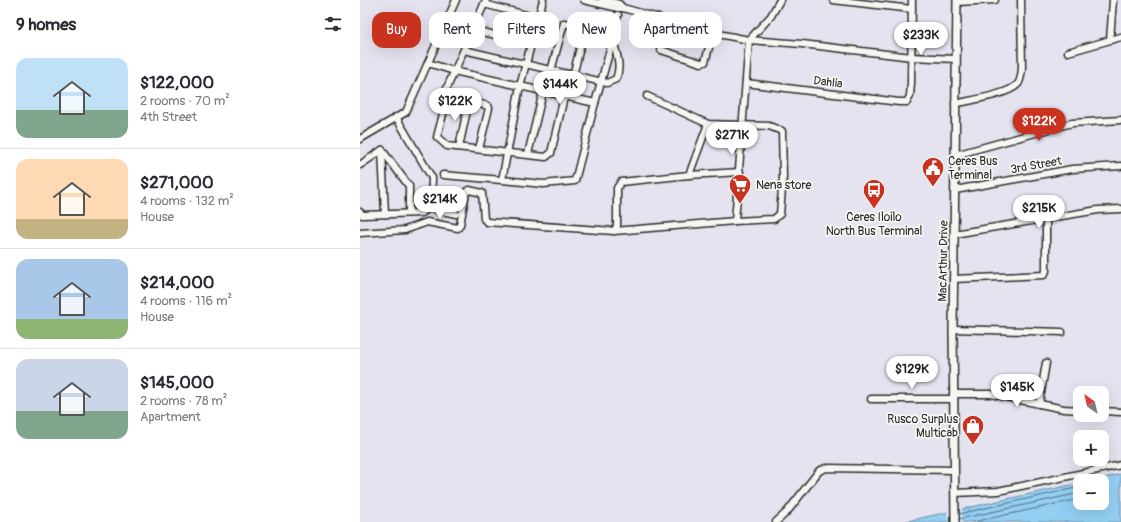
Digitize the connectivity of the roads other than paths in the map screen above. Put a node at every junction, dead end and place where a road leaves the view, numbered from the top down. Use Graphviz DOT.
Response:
graph roads {
  1 [pos="456,0"];
  2 [pos="543,0"];
  3 [pos="584,0"];
  4 [pos="602,0"];
  5 [pos="780,0"];
  6 [pos="833,0"];
  7 [pos="912,0"];
  8 [pos="995,0"];
  9 [pos="1021,0"];
  10 [pos="1113,0"];
  11 [pos="957,1"];
  12 [pos="485,2"];
  13 [pos="615,5"];
  14 [pos="912,10"];
  15 [pos="481,12"];
  16 [pos="518,12"];
  17 [pos="540,12"];
  18 [pos="637,12"];
  19 [pos="567,24"];
  20 [pos="722,35"];
  21 [pos="1121,37"];
  22 [pos="749,40"];
  23 [pos="1110,40"];
  24 [pos="531,48"];
  25 [pos="579,48"];
  26 [pos="609,48"];
  27 [pos="615,48"];
  28 [pos="709,48"];
  29 [pos="464,50"];
  30 [pos="661,50"];
  31 [pos="1068,52"];
  32 [pos="912,57"];
  33 [pos="956,59"];
  34 [pos="428,63"];
  35 [pos="527,64"];
  36 [pos="454,71"];
  37 [pos="551,71"];
  38 [pos="572,76"];
  39 [pos="601,82"];
  40 [pos="746,83"];
  41 [pos="520,86"];
  42 [pos="543,92"];
  43 [pos="448,95"];
  44 [pos="564,96"];
  45 [pos="647,96"];
  46 [pos="469,101"];
  47 [pos="595,103"];
  48 [pos="955,104"];
  49 [pos="396,117"];
  50 [pos="1121,120"];
  51 [pos="708,124"];
  52 [pos="743,125"];
  53 [pos="360,139"];
  54 [pos="459,147"];
  55 [pos="382,150"];
  56 [pos="479,150"];
  57 [pos="507,152"];
  58 [pos="528,154"];
  59 [pos="955,154"];
  60 [pos="360,165"];
  61 [pos="1121,166"];
  62 [pos="740,172"];
  63 [pos="443,175"];
  64 [pos="688,175"];
  65 [pos="502,180"];
  66 [pos="955,190"];
  67 [pos="431,206"];
  68 [pos="1121,209"];
  69 [pos="360,212"];
  70 [pos="409,212"];
  71 [pos="386,214"];
  72 [pos="456,214"];
  73 [pos="1046,219"];
  74 [pos="735,221"];
  75 [pos="614,231"];
  76 [pos="360,233"];
  77 [pos="954,234"];
  78 [pos="953,279"];
  79 [pos="953,329"];
  80 [pos="1062,332"];
  81 [pos="1046,363"];
  82 [pos="953,396"];
  83 [pos="871,399"];
  84 [pos="1039,404"];
  85 [pos="1073,410"];
  86 [pos="1109,411"];
  87 [pos="1121,412"];
  88 [pos="1121,465"];
  89 [pos="954,470"];
  90 [pos="955,494"];
  91 [pos="776,522"];
  92 [pos="955,522"];
  1 -- 34 [label="street"];
  2 -- 17 [label="street"];
  3 -- 13 [label="street"];
  4 -- 13 [label="street"];
  5 -- 22 [label="street"];
  6 -- 14 [label="street"];
  7 -- 14 [label="street"];
  8 -- 11 [label="street"];
  9 -- 48 [label="street"];
  10 -- 23 [label="street"];
  11 -- 33 [label="main road, MacArthur Drive"];
  12 -- 15 [label="street"];
  12 -- 16 [label="street"];
  13 -- 18 [label="street"];
  14 -- 32 [label="street"];
  19 -- 37 [label="street"];
  20 -- 22 [label="street"];
  21 -- 23 [label="street"];
  22 -- 32 [label="street"];
  22 -- 40 [label="street"];
  23 -- 31 [label="street"];
  24 -- 35 [label="street"];
  25 -- 38 [label="street"];
  26 -- 39 [label="street"];
  27 -- 39 [label="street"];
  28 -- 30 [label="street"];
  29 -- 35 [label="street"];
  29 -- 36 [label="street"];
  32 -- 33 [label="street"];
  32 -- 40 [label="street, Dahlia"];
  33 -- 48 [label="main road, MacArthur Drive"];
  34 -- 36 [label="street"];
  34 -- 49 [label="street"];
  35 -- 37 [label="street"];
  35 -- 41 [label="street"];
  36 -- 41 [label="street"];
  36 -- 43 [label="street"];
  37 -- 38 [label="street"];
  38 -- 39 [label="street"];
  39 -- 47 [label="street"];
  40 -- 52 [label="street"];
  41 -- 42 [label="street"];
  41 -- 57 [label="street"];
  42 -- 44 [label="street"];
  42 -- 58 [label="street"];
  43 -- 46 [label="street"];
  43 -- 54 [label="street"];
  44 -- 47 [label="street"];
  44 -- 58 [label="street"];
  45 -- 51 [label="street"];
  46 -- 54 [label="street"];
  46 -- 56 [label="street"];
  47 -- 65 [label="street"];
  48 -- 59 [label="main road, MacArthur Drive"];
  49 -- 53 [label="street"];
  49 -- 67 [label="street"];
  50 -- 59 [label="street"];
  51 -- 52 [label="street"];
  51 -- 64 [label="street"];
  52 -- 62 [label="street"];
  52 -- 74 [label="street"];
  54 -- 56 [label="street"];
  55 -- 60 [label="street"];
  55 -- 70 [label="street"];
  55 -- 71 [label="street"];
  56 -- 57 [label="street"];
  57 -- 58 [label="street"];
  57 -- 65 [label="street"];
  59 -- 66 [label="main road, MacArthur Drive"];
  61 -- 66 [label="street, 3rd Street"];
  62 -- 64 [label="street"];
  62 -- 74 [label="street"];
  63 -- 65 [label="street"];
  64 -- 75 [label="street"];
  66 -- 77 [label="main road, MacArthur Drive"];
  67 -- 70 [label="street"];
  67 -- 72 [label="street"];
  68 -- 73 [label="street"];
  69 -- 71 [label="street"];
  70 -- 71 [label="street"];
  73 -- 77 [label="street"];
  73 -- 78 [label="street"];
  74 -- 75 [label="street"];
  75 -- 76 [label="street"];
  77 -- 78 [label="main road, MacArthur Drive"];
  78 -- 79 [label="main road, MacArthur Drive"];
  79 -- 80 [label="street"];
  79 -- 82 [label="main road, MacArthur Drive"];
  81 -- 84 [label="street"];
  82 -- 83 [label="street"];
  82 -- 84 [label="street"];
  82 -- 89 [label="main road, MacArthur Drive"];
  84 -- 85 [label="street"];
  86 -- 87 [label="street"];
  88 -- 90 [label="street"];
  89 -- 90 [label="main road, MacArthur Drive"];
  89 -- 91 [label="street"];
  90 -- 92 [label="main road, MacArthur Drive"];
}
